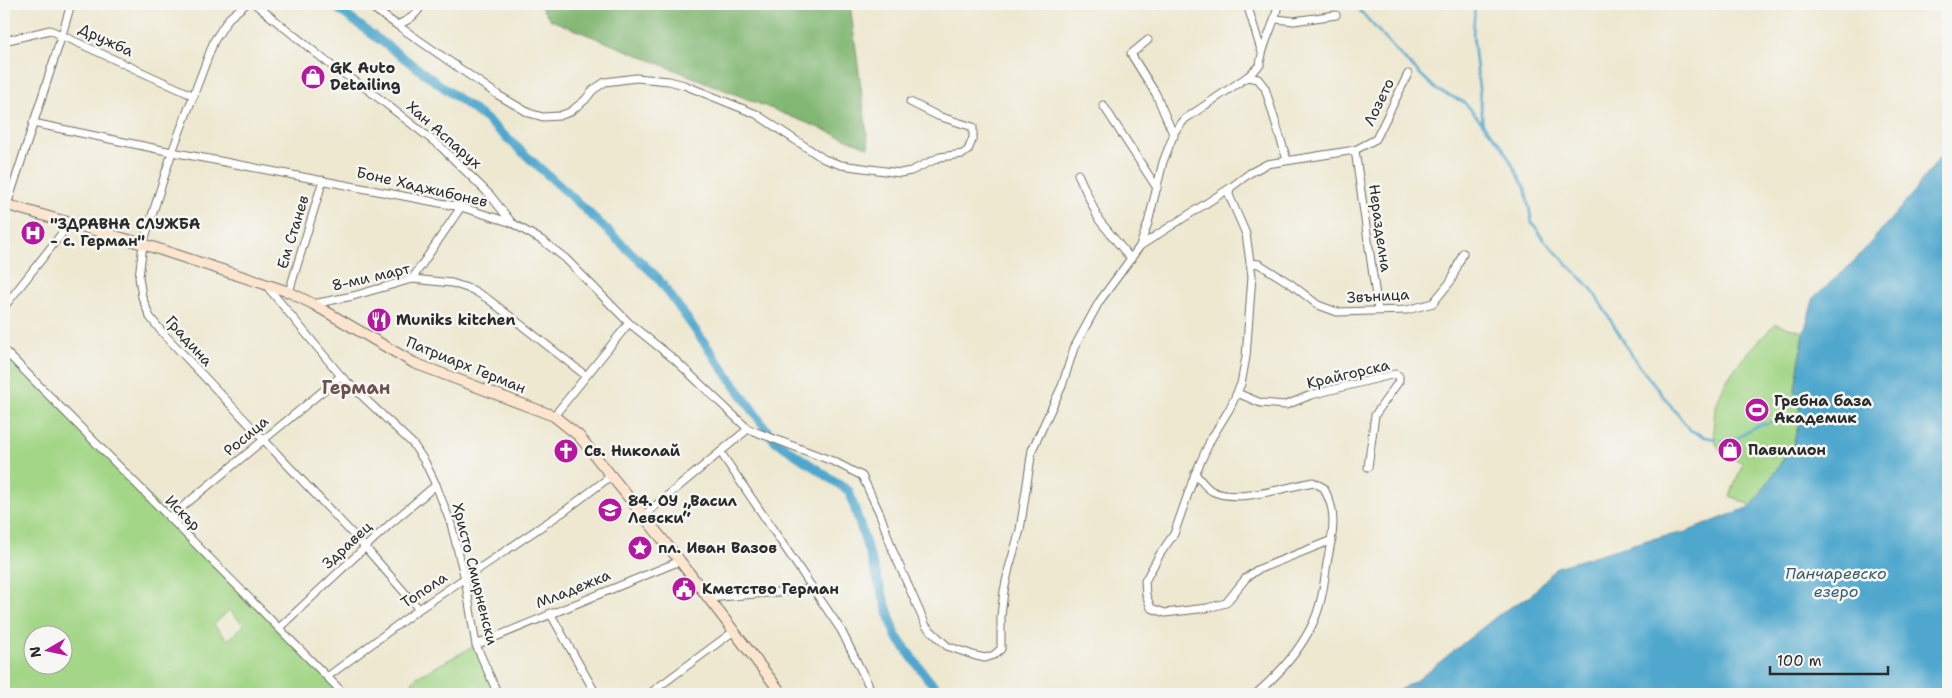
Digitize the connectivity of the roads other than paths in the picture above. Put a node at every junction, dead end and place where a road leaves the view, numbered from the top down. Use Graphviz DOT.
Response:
graph roads {
  1 [pos="70,4"];
  2 [pos="246,4"];
  3 [pos="255,4"];
  4 [pos="367,4"];
  5 [pos="422,4"];
  6 [pos="1248,4"];
  7 [pos="1278,4"];
  8 [pos="1336,15"];
  9 [pos="1276,19"];
  10 [pos="397,25"];
  11 [pos="62,35"];
  12 [pos="1148,40"];
  13 [pos="4,41"];
  14 [pos="1261,50"];
  15 [pos="1408,74"];
  16 [pos="1247,77"];
  17 [pos="194,96"];
  18 [pos="910,102"];
  19 [pos="1103,105"];
  20 [pos="32,123"];
  21 [pos="1174,136"];
  22 [pos="1355,150"];
  23 [pos="172,152"];
  24 [pos="1287,160"];
  25 [pos="1078,174"];
  26 [pos="323,180"];
  27 [pos="1157,188"];
  28 [pos="1230,188"];
  29 [pos="6,204"];
  30 [pos="461,207"];
  31 [pos="70,223"];
  32 [pos="512,223"];
  33 [pos="142,244"];
  34 [pos="1140,246"];
  35 [pos="1463,253"];
  36 [pos="1131,259"];
  37 [pos="1250,263"];
  38 [pos="412,279"];
  39 [pos="264,282"];
  40 [pos="288,292"];
  41 [pos="314,304"];
  42 [pos="4,307"];
  43 [pos="1378,310"];
  44 [pos="629,323"];
  45 [pos="4,350"];
  46 [pos="586,375"];
  47 [pos="341,376"];
  48 [pos="1237,393"];
  49 [pos="554,416"];
  50 [pos="748,429"];
  51 [pos="263,440"];
  52 [pos="721,453"];
  53 [pos="1368,467"];
  54 [pos="1195,474"];
  55 [pos="611,476"];
  56 [pos="436,485"];
  57 [pos="643,516"];
  58 [pos="168,518"];
  59 [pos="1332,540"];
  60 [pos="365,547"];
  61 [pos="680,561"];
  62 [pos="465,579"];
  63 [pos="814,589"];
  64 [pos="709,598"];
  65 [pos="419,610"];
  66 [pos="550,613"];
  67 [pos="278,628"];
  68 [pos="734,631"];
  69 [pos="476,644"];
  70 [pos="327,677"];
  71 [pos="344,694"];
  72 [pos="498,694"];
  73 [pos="596,694"];
  74 [pos="649,694"];
  75 [pos="782,694"];
  76 [pos="873,694"];
  77 [pos="1256,694"];
  1 -- 11 [label="street"];
  2 -- 17 [label="street, Градина"];
  3 -- 32 [label="street, Хан Аспарух"];
  4 -- 10 [label="street"];
  5 -- 10 [label="street"];
  6 -- 14 [label="street"];
  7 -- 9 [label="street"];
  8 -- 9 [label="street"];
  9 -- 14 [label="street"];
  10 -- 18 [label="street"];
  11 -- 13 [label="street, Дружба"];
  11 -- 17 [label="street, Дружба"];
  11 -- 20 [label="street"];
  12 -- 21 [label="street"];
  14 -- 16 [label="street"];
  15 -- 22 [label="street, Лозето"];
  16 -- 21 [label="street"];
  16 -- 24 [label="street"];
  17 -- 23 [label="street, Градина"];
  19 -- 27 [label="street"];
  20 -- 23 [label="street, Боне Хаджибонев"];
  20 -- 29 [label="street"];
  21 -- 27 [label="street"];
  22 -- 24 [label="street, Лозето"];
  22 -- 43 [label="street, Неразделна"];
  23 -- 26 [label="street, Боне Хаджибонев"];
  23 -- 33 [label="street, Градина"];
  24 -- 28 [label="street, Лозето"];
  25 -- 36 [label="street"];
  26 -- 30 [label="street, Боне Хаджибонев"];
  26 -- 40 [label="street, Ем Станев"];
  27 -- 34 [label="street"];
  28 -- 34 [label="street, Лозето"];
  28 -- 37 [label="street"];
  29 -- 31 [label="street, Патриарх Герман"];
  30 -- 32 [label="street, Боне Хаджибонев"];
  30 -- 38 [label="street"];
  31 -- 33 [label="street, Патриарх Герман"];
  31 -- 42 [label="street"];
  32 -- 44 [label="street, Боне Хаджибонев"];
  33 -- 39 [label="street, Патриарх Герман"];
  33 -- 51 [label="street, Градина"];
  34 -- 36 [label="street, Боне Хаджибонев"];
  35 -- 43 [label="street, Звъница"];
  36 -- 50 [label="street, Боне Хаджибонев"];
  37 -- 43 [label="street, Звъница"];
  37 -- 48 [label="street"];
  38 -- 41 [label="street, 8-ми март"];
  38 -- 46 [label="street, 8-ми март"];
  39 -- 40 [label="street, Патриарх Герман"];
  39 -- 47 [label="street, Христо Смирненски"];
  40 -- 41 [label="street, Патриарх Герман"];
  41 -- 49 [label="street, Патриарх Герман"];
  44 -- 46 [label="street"];
  44 -- 50 [label="street, Боне Хаджибонев"];
  45 -- 58 [label="street, Искър"];
  46 -- 49 [label="street"];
  47 -- 51 [label="street, Росица"];
  47 -- 56 [label="street, Христо Смирненски"];
  48 -- 53 [label="street, Крайгорска"];
  48 -- 54 [label="street"];
  49 -- 55 [label="street, Патриарх Герман"];
  50 -- 52 [label="street"];
  51 -- 58 [label="street, Росица"];
  51 -- 60 [label="street, Градина"];
  52 -- 57 [label="street"];
  52 -- 63 [label="street"];
  54 -- 59 [label="street"];
  54 -- 59 [label="street"];
  55 -- 57 [label="street, Патриарх Герман"];
  55 -- 62 [label="street, Топола"];
  56 -- 60 [label="street, Здравец"];
  56 -- 62 [label="street, Христо Смирненски"];
  57 -- 61 [label="street, Патриарх Герман"];
  58 -- 67 [label="street, Искър"];
  59 -- 77 [label="street"];
  60 -- 65 [label="street, Градина"];
  60 -- 67 [label="street, Здравец"];
  61 -- 64 [label="street, Патриарх Герман"];
  61 -- 66 [label="street, Младежка"];
  62 -- 65 [label="street, Топола"];
  62 -- 69 [label="street, Христо Смирненски"];
  63 -- 64 [label="street"];
  63 -- 76 [label="street"];
  64 -- 68 [label="street, Патриарх Герман"];
  65 -- 70 [label="street, Топола"];
  66 -- 69 [label="street, Младежка"];
  66 -- 73 [label="street"];
  67 -- 70 [label="street, Искър"];
  68 -- 74 [label="street"];
  68 -- 75 [label="street, Патриарх Герман"];
  69 -- 72 [label="street, Христо Смирненски"];
  70 -- 71 [label="street, Искър"];
}
